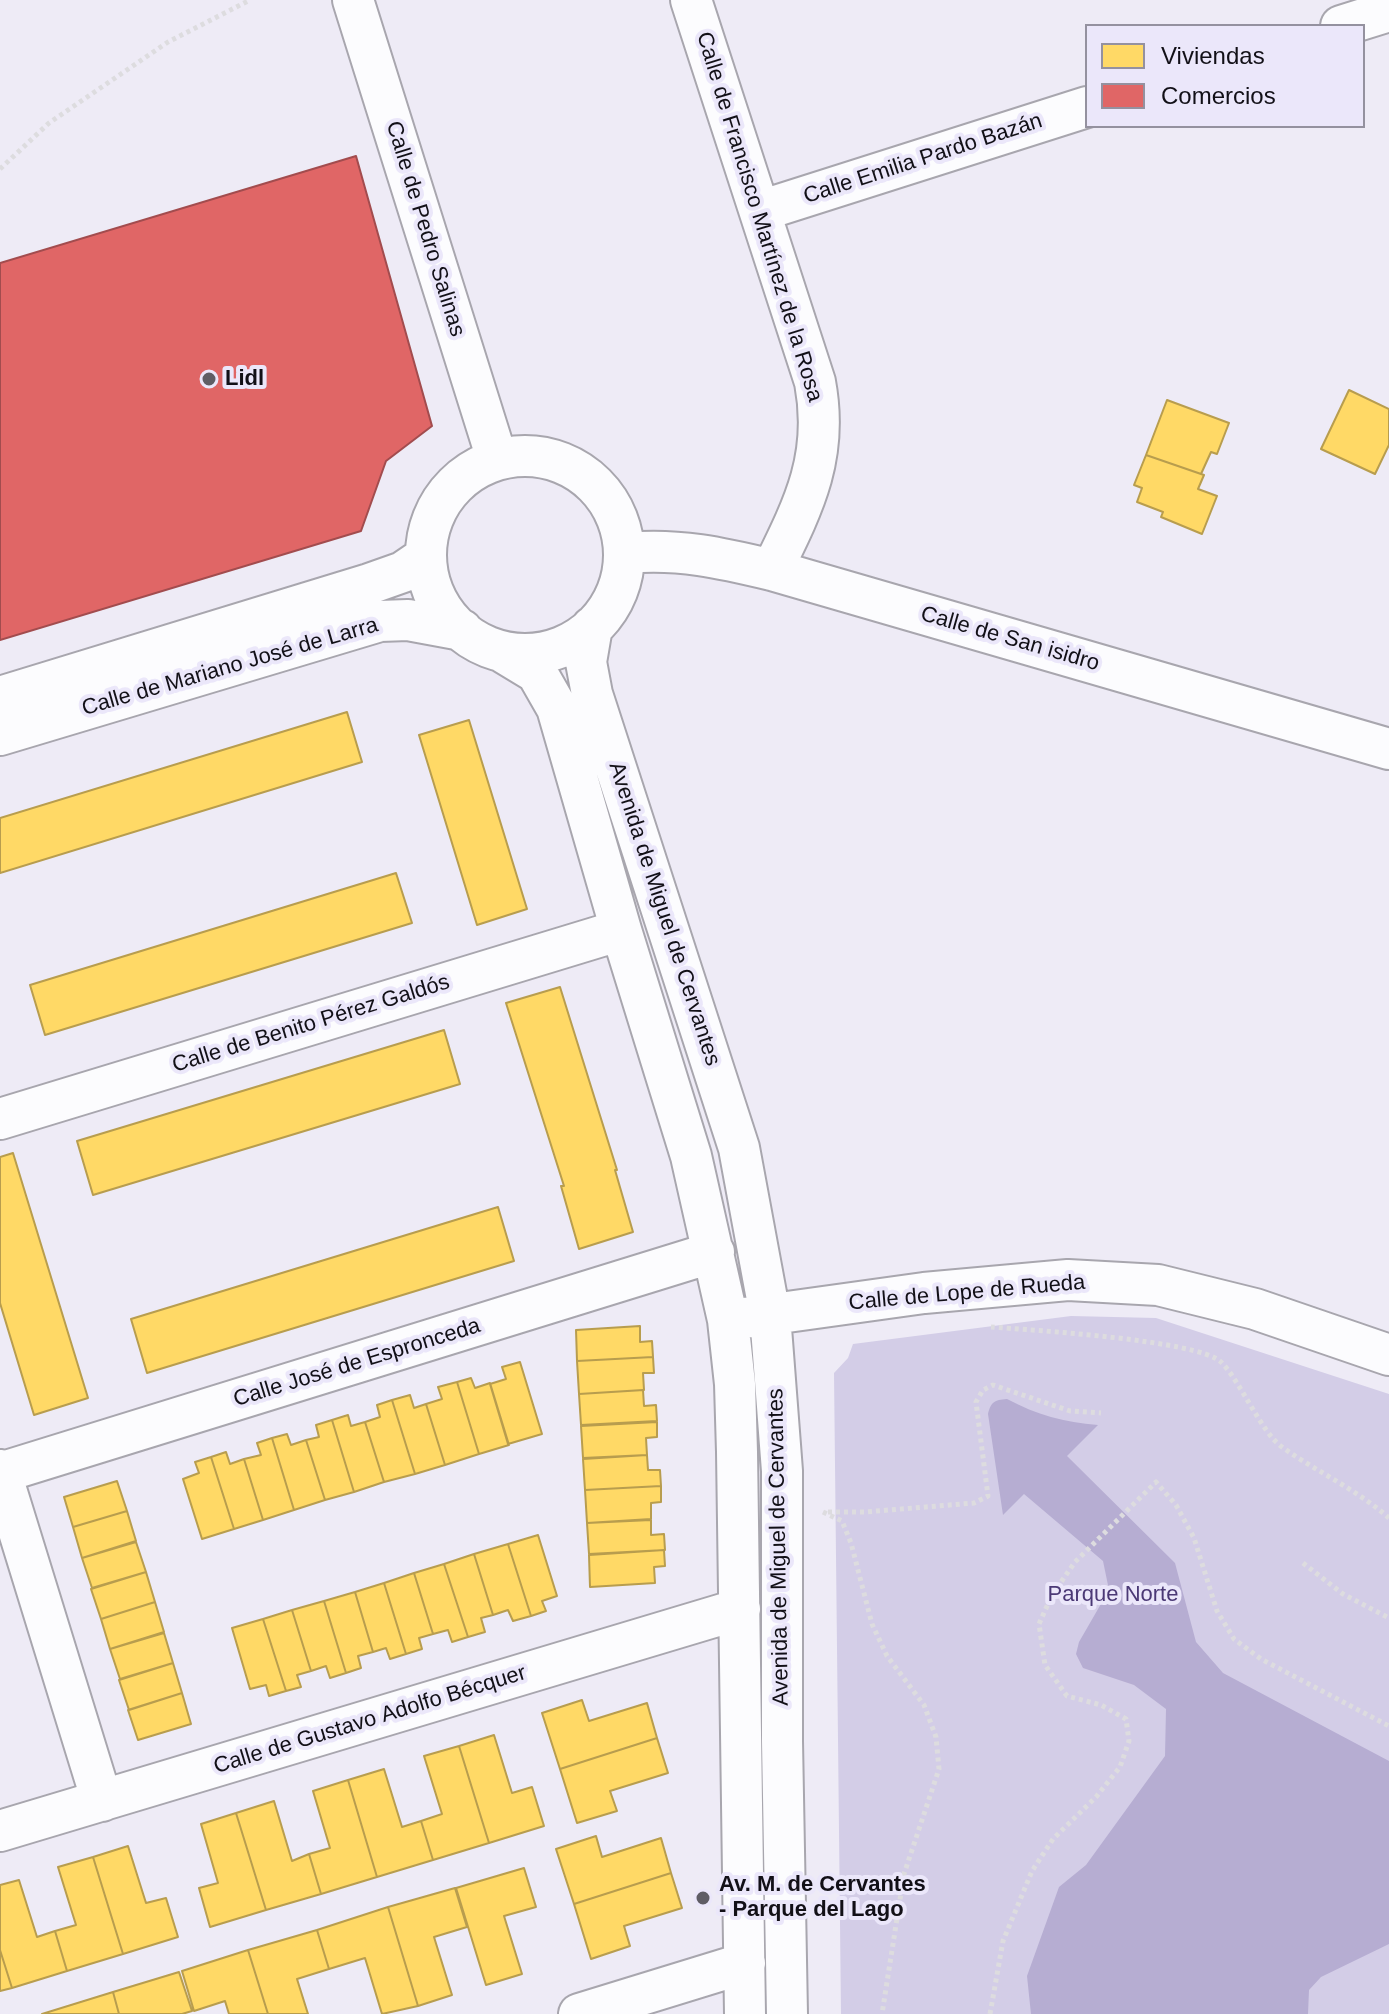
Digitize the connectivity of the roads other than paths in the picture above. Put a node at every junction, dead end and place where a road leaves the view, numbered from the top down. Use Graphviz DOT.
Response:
graph roads {
  1 [pos="353,0"];
  2 [pos="691,0"];
  3 [pos="1389,11"];
  4 [pos="1347,24"];
  5 [pos="1085,108"];
  6 [pos="760,211"];
  7 [pos="497,459"];
  8 [pos="627,553"];
  9 [pos="425,557"];
  10 [pos="772,570"];
  11 [pos="592,627"];
  12 [pos="462,630"];
  13 [pos="504,653"];
  14 [pos="0,697"];
  15 [pos="0,735"];
  16 [pos="1389,749"];
  17 [pos="621,930"];
  18 [pos="0,1119"];
  19 [pos="714,1252"];
  20 [pos="770,1315"];
  21 [pos="728,1320"];
  22 [pos="1389,1355"];
  23 [pos="0,1472"];
  24 [pos="740,1609"];
  25 [pos="102,1801"];
  26 [pos="0,1831"];
  27 [pos="745,1963"];
  28 [pos="579,2014"];
  29 [pos="745,2014"];
  30 [pos="787,2014"];
  1 -- 7 [label="street, Calle de Pedro Salinas"];
  2 -- 6 [label="street, Calle de Francisco Martínez de la Rosa"];
  3 -- 4 [label="street"];
  5 -- 6 [label="street, Calle Emilia Pardo Bazán"];
  6 -- 10 [label="street, Calle de Francisco Martínez de la Rosa"];
  7 -- 8 [label="street"];
  7 -- 9 [label="street"];
  8 -- 10 [label="street, Calle de San isidro"];
  8 -- 11 [label="street"];
  9 -- 12 [label="street"];
  9 -- 14 [label="street, Calle de Mariano José de Larra"];
  10 -- 16 [label="street, Calle de San isidro"];
  11 -- 13 [label="street"];
  11 -- 20 [label="street, Avenida de Miguel de Cervantes"];
  12 -- 13 [label="street"];
  12 -- 15 [label="street, Calle de Mariano José de Larra"];
  13 -- 17 [label="street, Avenida de Miguel de Cervantes"];
  17 -- 18 [label="street, Calle de Benito Pérez Galdós"];
  17 -- 19 [label="street, Avenida de Miguel de Cervantes"];
  19 -- 21 [label="street, Avenida de Miguel de Cervantes"];
  19 -- 23 [label="street, Calle José de Espronceda"];
  20 -- 21 [label="street, Calle de Lope de Rueda"];
  20 -- 22 [label="street, Calle de Lope de Rueda"];
  20 -- 30 [label="street, Avenida de Miguel de Cervantes"];
  21 -- 24 [label="street, Avenida de Miguel de Cervantes"];
  23 -- 25 [label="street"];
  24 -- 25 [label="street, Calle de Gustavo Adolfo Bécquer"];
  24 -- 27 [label="street, Avenida de Miguel de Cervantes"];
  25 -- 26 [label="street, Calle de Gustavo Adolfo Bécquer"];
  27 -- 28 [label="street"];
  27 -- 29 [label="street, Avenida de Miguel de Cervantes"];
}
